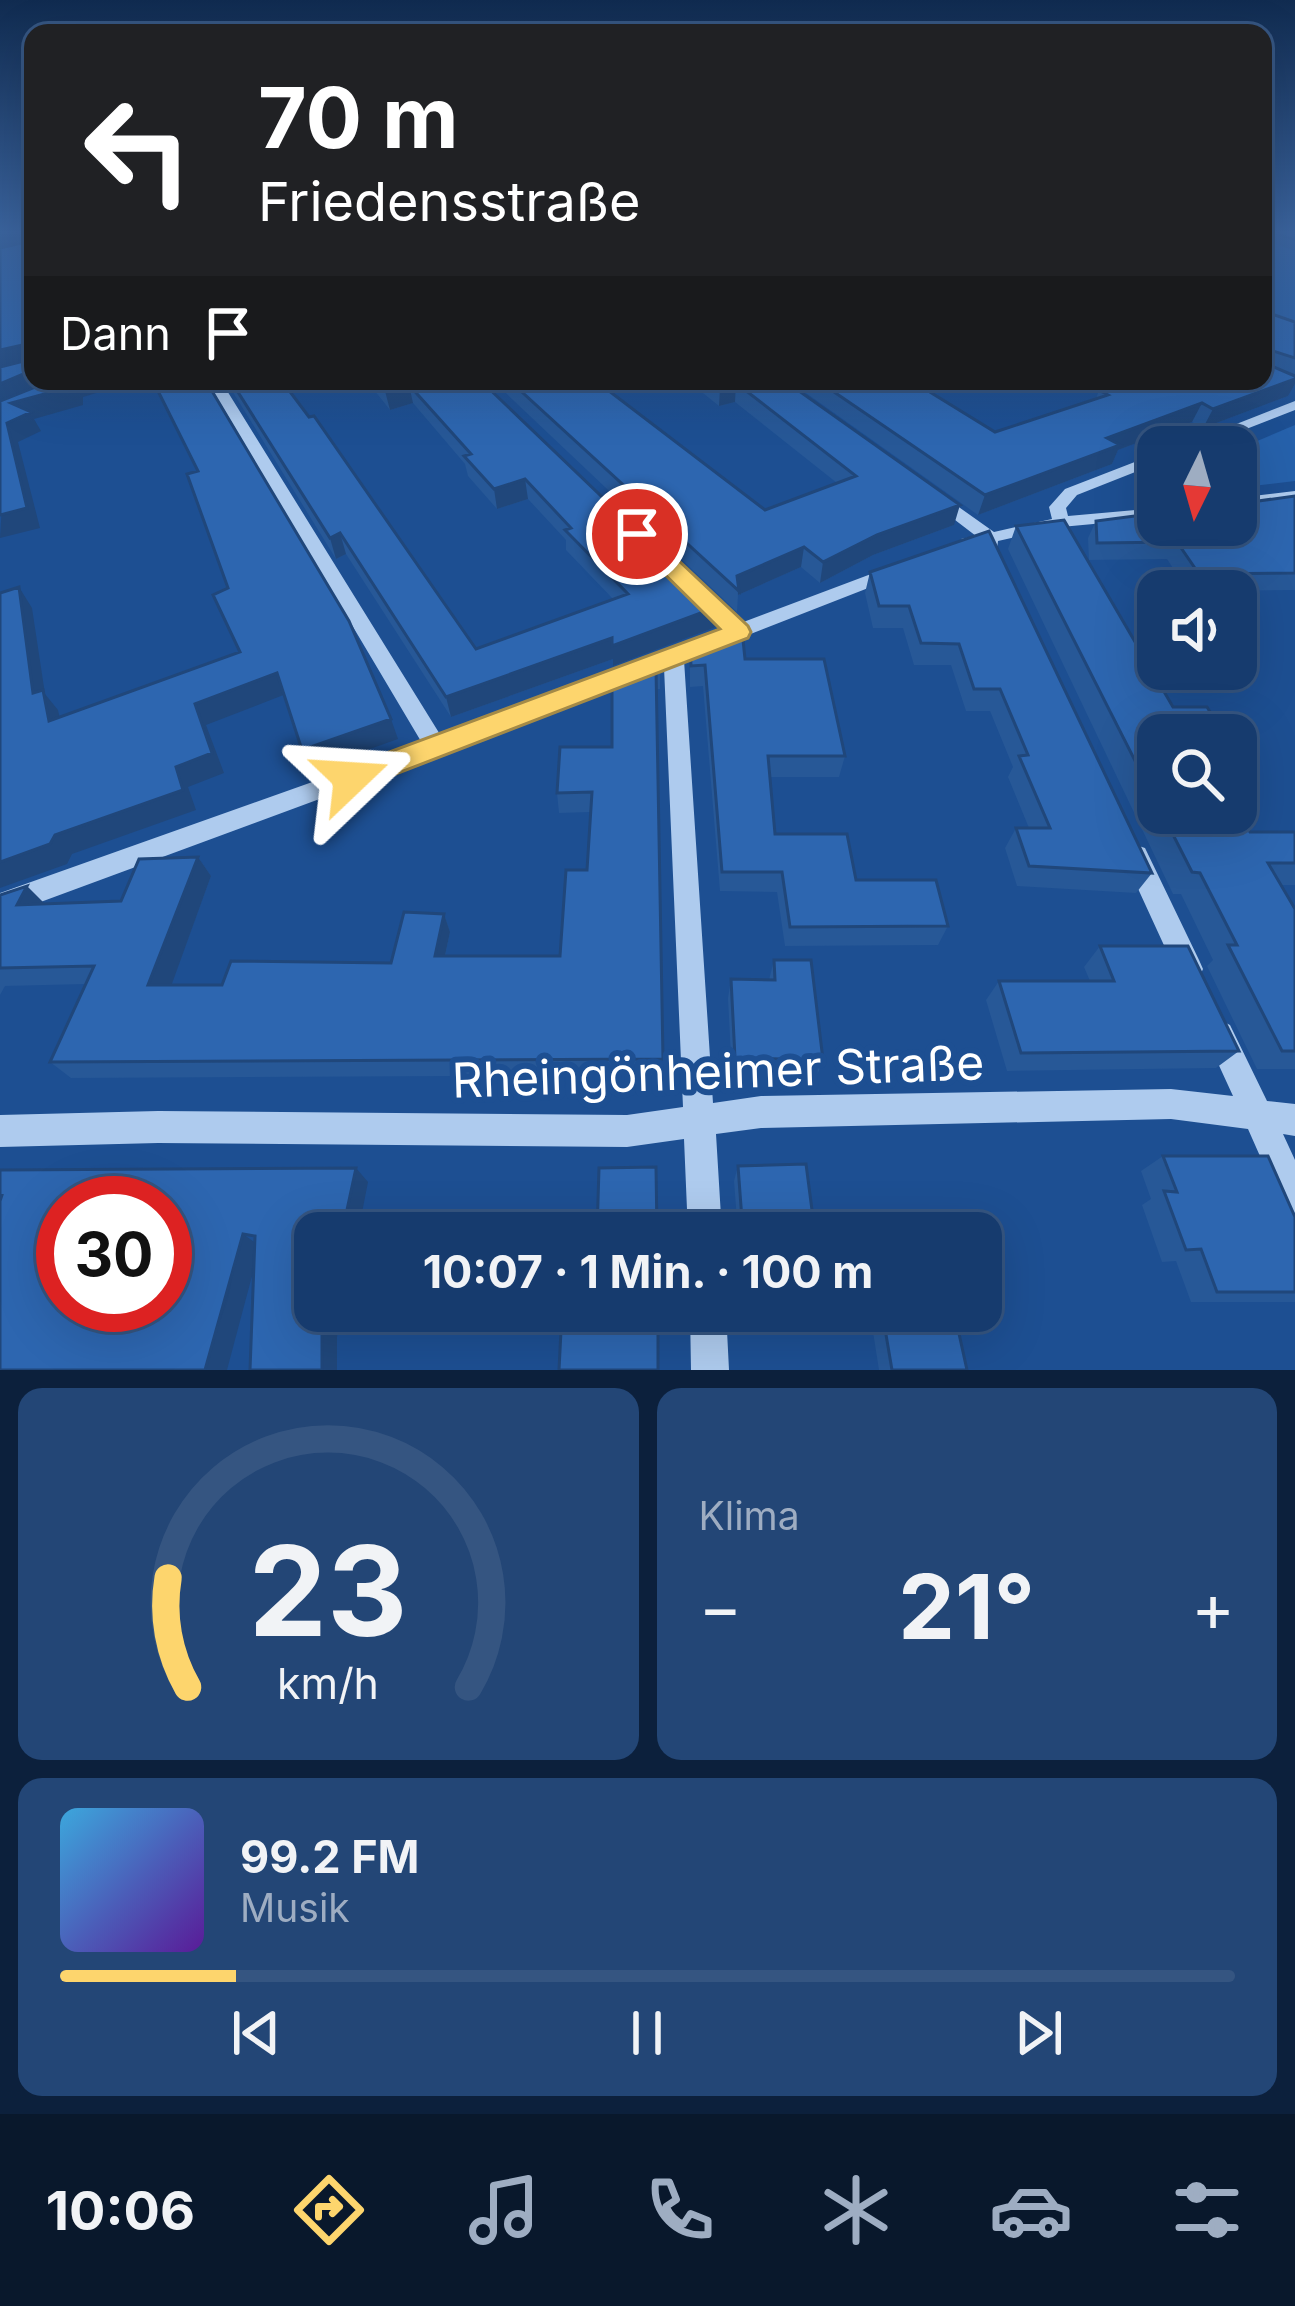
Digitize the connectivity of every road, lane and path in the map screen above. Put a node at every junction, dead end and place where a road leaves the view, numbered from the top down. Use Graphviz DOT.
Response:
graph roads {
  1 [pos="219,390"];
  2 [pos="1295,405"];
  3 [pos="1240,426"];
  4 [pos="1137,466"];
  5 [pos="915,484"];
  6 [pos="1295,496"];
  7 [pos="1257,501"];
  8 [pos="1137,515"];
  9 [pos="1061,522"];
  10 [pos="987,535"];
  11 [pos="1007,578"];
  12 [pos="674,656"];
  13 [pos="436,747"];
  14 [pos="1128,838"];
  15 [pos="0,905"];
  16 [pos="1259,1118"];
  17 [pos="1295,1120"];
  18 [pos="701,1121"];
  19 [pos="0,1131"];
  20 [pos="1295,1196"];
  21 [pos="704,1212"];
  22 [pos="709,1332"];
  23 [pos="710,1370"];
  1 -- 13 [label="street"];
  2 -- 3 [label="street"];
  4 -- 9 [label="street"];
  5 -- 10 [label="street"];
  6 -- 7 [label="street"];
  8 -- 9 [label="street"];
  9 -- 10 [label="street"];
  10 -- 11 [label="street"];
  10 -- 12 [label="street"];
  12 -- 13 [label="street"];
  12 -- 18 [label="street"];
  13 -- 15 [label="street"];
  14 -- 16 [label="street"];
  16 -- 17 [label="street, Rheingönheimer Straße"];
  16 -- 18 [label="street, Rheingönheimer Straße"];
  16 -- 20 [label="street"];
  18 -- 19 [label="street, Rheingönheimer Straße"];
  18 -- 21 [label="street"];
  22 -- 23 [label="street"];
}
